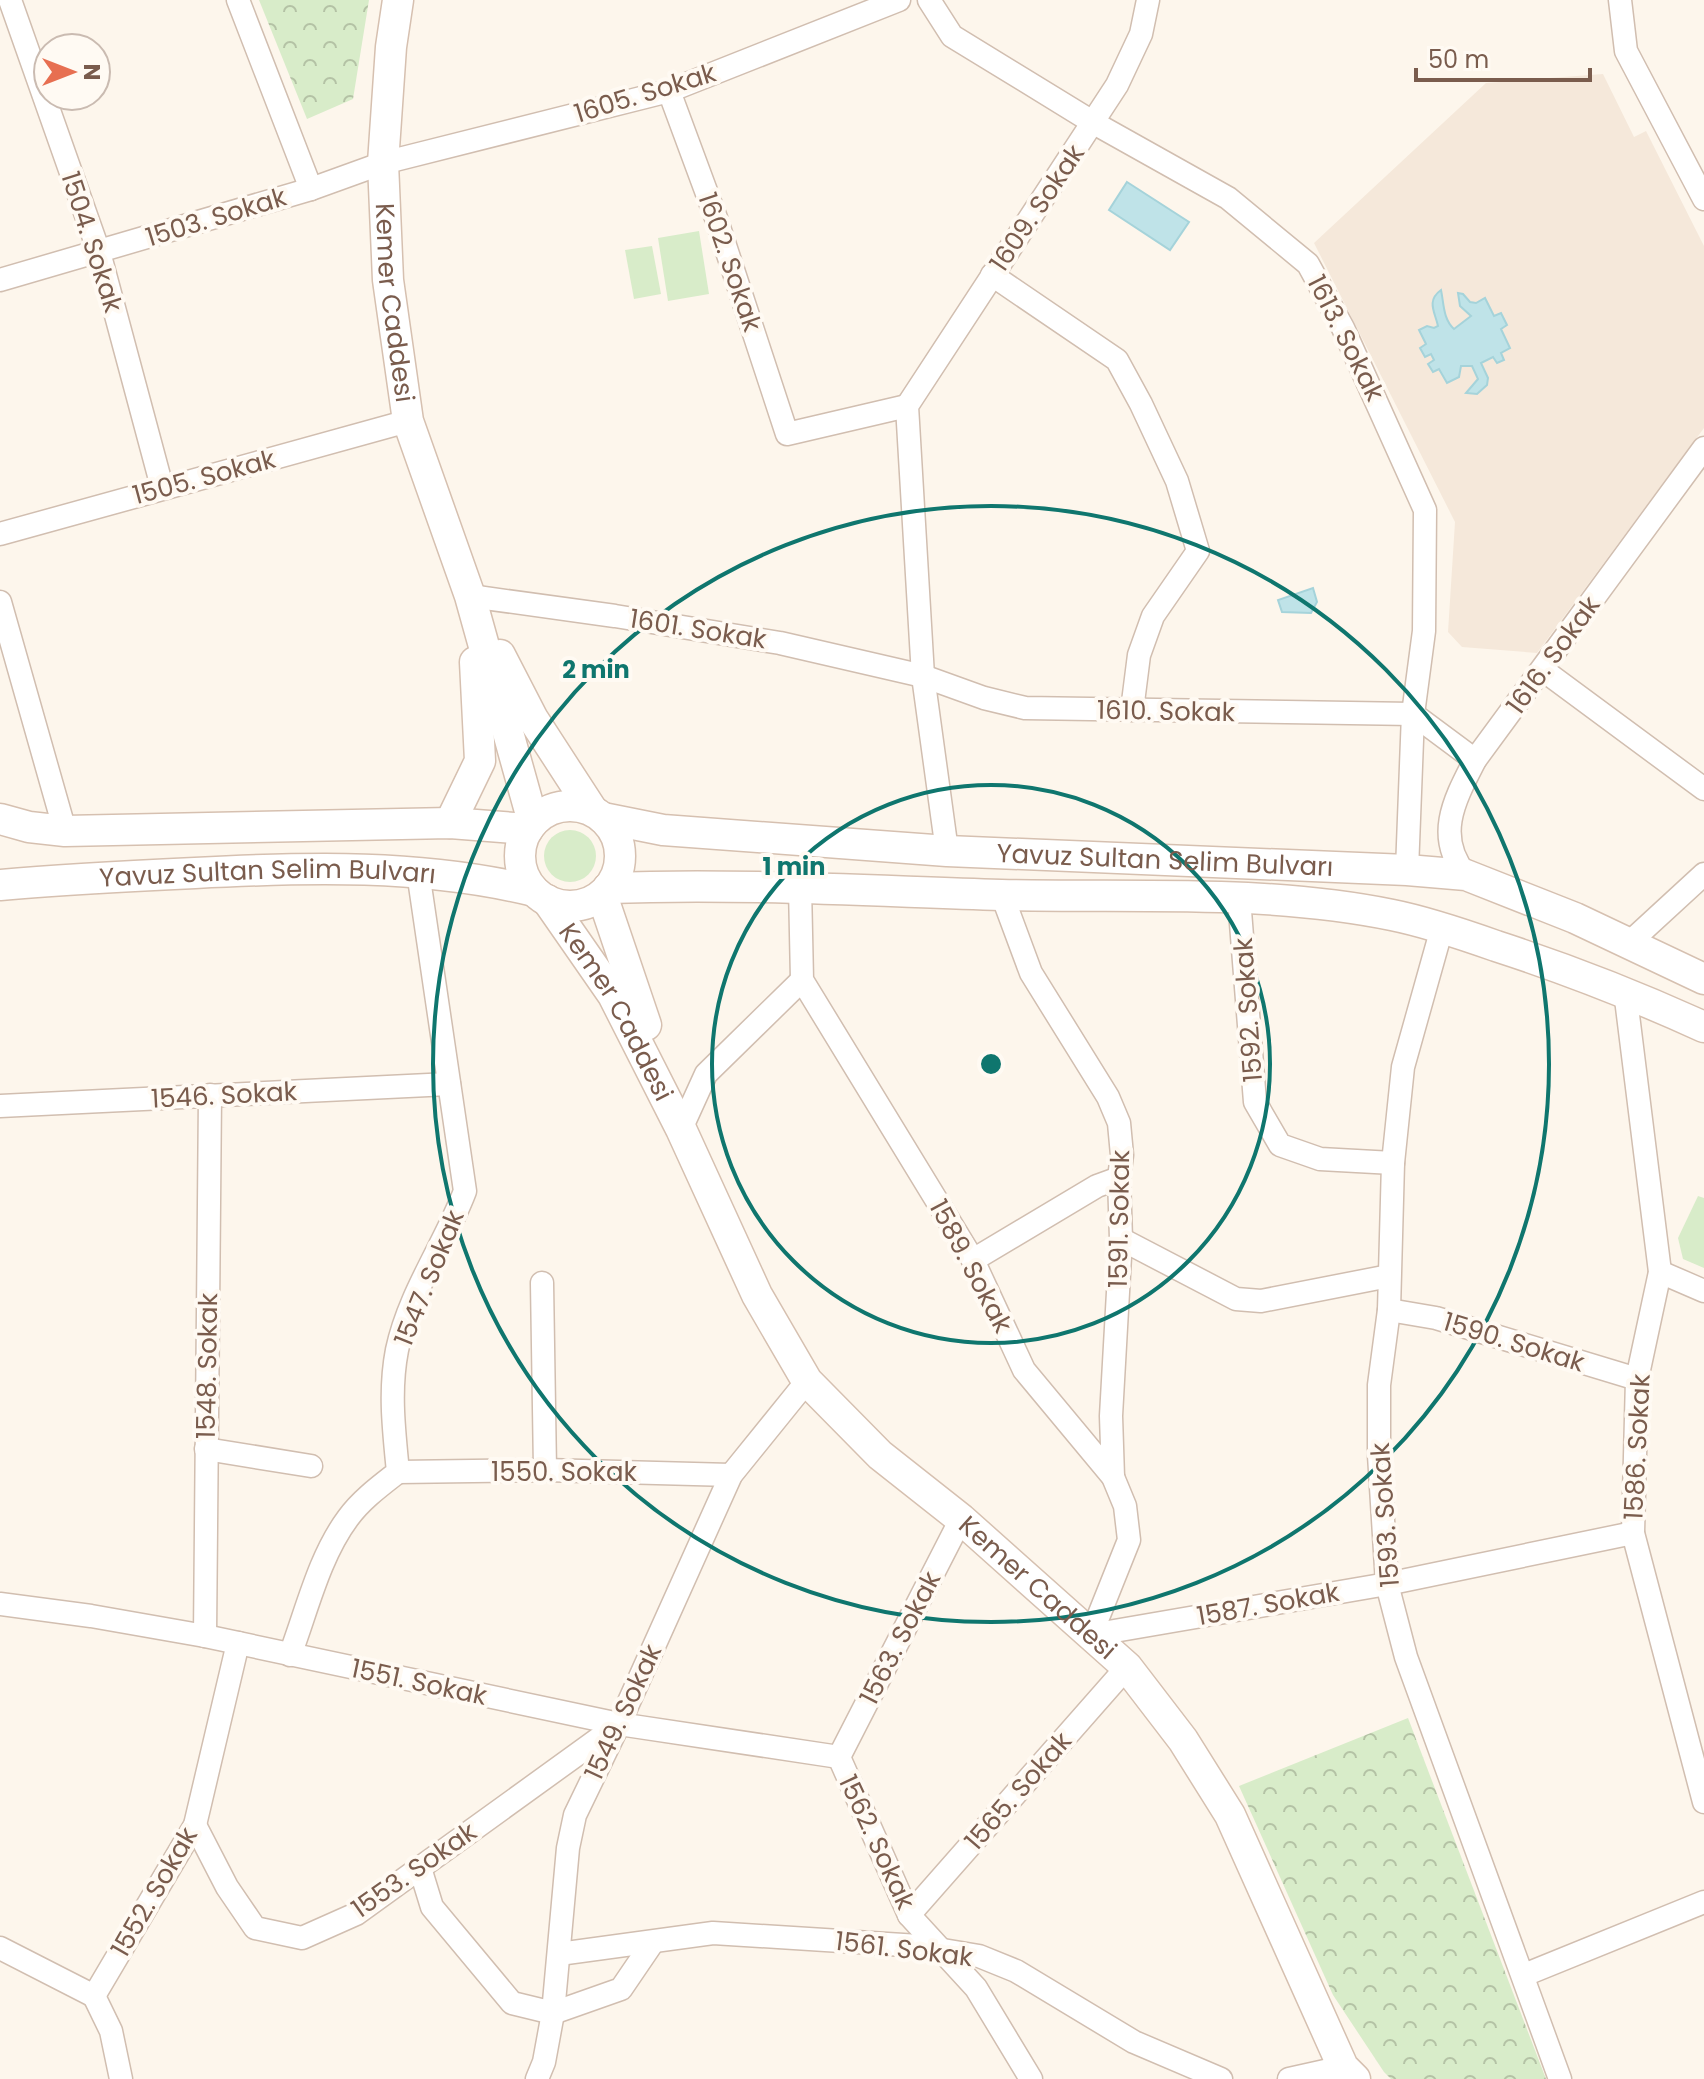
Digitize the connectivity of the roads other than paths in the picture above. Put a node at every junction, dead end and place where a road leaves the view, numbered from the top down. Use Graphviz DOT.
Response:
graph roads {
  1 [pos="10,0"];
  2 [pos="238,0"];
  3 [pos="398,0"];
  4 [pos="899,0"];
  5 [pos="929,0"];
  6 [pos="1148,0"];
  7 [pos="1620,0"];
  8 [pos="669,91"];
  9 [pos="1094,123"];
  10 [pos="383,163"];
  11 [pos="311,189"];
  12 [pos="1704,199"];
  13 [pos="99,252"];
  14 [pos="992,275"];
  15 [pos="0,280"];
  16 [pos="907,406"];
  17 [pos="408,421"];
  18 [pos="1704,448"];
  19 [pos="162,487"];
  20 [pos="0,534"];
  21 [pos="470,596"];
  22 [pos="0,602"];
  23 [pos="1543,670"];
  24 [pos="923,676"];
  25 [pos="1132,710"];
  26 [pos="1413,714"];
  27 [pos="1475,760"];
  28 [pos="1704,789"];
  29 [pos="598,814"];
  30 [pos="0,819"];
  31 [pos="450,823"];
  32 [pos="531,825"];
  33 [pos="65,831"];
  34 [pos="947,851"];
  35 [pos="1407,870"];
  36 [pos="418,872"];
  37 [pos="1704,874"];
  38 [pos="1466,875"];
  39 [pos="0,885"];
  40 [pos="800,887"];
  41 [pos="605,892"];
  42 [pos="540,895"];
  43 [pos="1002,895"];
  44 [pos="1239,898"];
  45 [pos="1442,928"];
  46 [pos="1629,943"];
  47 [pos="1704,979"];
  48 [pos="802,980"];
  49 [pos="1625,991"];
  50 [pos="1704,1027"];
  51 [pos="449,1084"];
  52 [pos="210,1095"];
  53 [pos="0,1106"];
  54 [pos="681,1129"];
  55 [pos="1393,1163"];
  56 [pos="1119,1178"];
  57 [pos="1121,1239"];
  58 [pos="973,1260"];
  59 [pos="1660,1272"];
  60 [pos="1389,1276"];
  61 [pos="542,1283"];
  62 [pos="1704,1291"];
  63 [pos="1389,1310"];
  64 [pos="1637,1379"];
  65 [pos="807,1381"];
  66 [pos="206,1449"];
  67 [pos="311,1466"];
  68 [pos="545,1470"];
  69 [pos="398,1472"];
  70 [pos="731,1475"];
  71 [pos="1113,1477"];
  72 [pos="961,1519"];
  73 [pos="1633,1533"];
  74 [pos="1387,1584"];
  75 [pos="0,1604"];
  76 [pos="1091,1635"];
  77 [pos="205,1636"];
  78 [pos="238,1643"];
  79 [pos="290,1655"];
  80 [pos="1127,1667"];
  81 [pos="619,1724"];
  82 [pos="839,1757"];
  83 [pos="1704,1802"];
  84 [pos="195,1825"];
  85 [pos="420,1868"];
  86 [pos="1704,1902"];
  87 [pos="909,1915"];
  88 [pos="653,1942"];
  89 [pos="0,1948"];
  90 [pos="940,1949"];
  91 [pos="559,1954"];
  92 [pos="1524,1975"];
  93 [pos="94,1996"];
  94 [pos="553,2013"];
  95 [pos="1349,2073"];
  96 [pos="121,2079"];
  97 [pos="537,2079"];
  98 [pos="1031,2079"];
  99 [pos="1221,2079"];
  100 [pos="1289,2079"];
  101 [pos="1560,2079"];
  1 -- 13 [label="street, 1504. Sokak"];
  2 -- 11 [label="street"];
  3 -- 10 [label="main road, Kemer Caddesi"];
  4 -- 8 [label="street, 1605. Sokak"];
  5 -- 9 [label="street, 1613. Sokak"];
  6 -- 9 [label="street, 1609. Sokak"];
  7 -- 12 [label="street"];
  8 -- 10 [label="street, 1605. Sokak"];
  8 -- 16 [label="street, 1602. Sokak"];
  9 -- 14 [label="street, 1609. Sokak"];
  9 -- 26 [label="street, 1613. Sokak"];
  10 -- 11 [label="street, 1503. Sokak"];
  10 -- 17 [label="main road, Kemer Caddesi"];
  11 -- 13 [label="street, 1503. Sokak"];
  13 -- 15 [label="street, 1503. Sokak"];
  13 -- 19 [label="street, 1504. Sokak"];
  14 -- 16 [label="street, 1609. Sokak"];
  14 -- 25 [label="street"];
  16 -- 24 [label="street"];
  17 -- 19 [label="street, 1505. Sokak"];
  17 -- 21 [label="main road, Kemer Caddesi"];
  18 -- 23 [label="street, 1616. Sokak"];
  19 -- 20 [label="street, 1505. Sokak"];
  21 -- 24 [label="street, 1601. Sokak"];
  21 -- 29 [label="main road, Kemer Caddesi"];
  21 -- 31 [label="main road"];
  21 -- 32 [label="main road, Kemer Caddesi"];
  22 -- 33 [label="street"];
  23 -- 27 [label="street, 1616. Sokak"];
  23 -- 28 [label="street"];
  24 -- 25 [label="street, 1610. Sokak"];
  24 -- 34 [label="street"];
  25 -- 26 [label="street, 1610. Sokak"];
  26 -- 27 [label="street"];
  26 -- 35 [label="street, 1613. Sokak"];
  27 -- 38 [label="street, 1616. Sokak"];
  29 -- 32 [label="main road"];
  29 -- 34 [label="main road, Yavuz Sultan Selim Bulvarı"];
  29 -- 41 [label="main road"];
  30 -- 33 [label="main road, Yavuz Sultan Selim Bulvarı"];
  31 -- 32 [label="main road, Yavuz Sultan Selim Bulvarı"];
  31 -- 33 [label="main road, Yavuz Sultan Selim Bulvarı"];
  32 -- 42 [label="main road"];
  34 -- 35 [label="main road, Yavuz Sultan Selim Bulvarı"];
  35 -- 38 [label="main road, Yavuz Sultan Selim Bulvarı"];
  36 -- 39 [label="main road, Yavuz Sultan Selim Bulvarı"];
  36 -- 42 [label="main road, Yavuz Sultan Selim Bulvarı"];
  36 -- 51 [label="street, 1547. Sokak"];
  37 -- 46 [label="street"];
  38 -- 46 [label="main road, Yavuz Sultan Selim Bulvarı"];
  40 -- 41 [label="main road, Yavuz Sultan Selim Bulvarı"];
  40 -- 43 [label="main road, Yavuz Sultan Selim Bulvarı"];
  40 -- 48 [label="street"];
  41 -- 42 [label="main road"];
  41 -- 54 [label="main road, Kemer Caddesi"];
  42 -- 54 [label="main road, Kemer Caddesi"];
  43 -- 44 [label="main road, Yavuz Sultan Selim Bulvarı"];
  43 -- 56 [label="street, 1591. Sokak"];
  44 -- 45 [label="main road, Yavuz Sultan Selim Bulvarı"];
  44 -- 55 [label="street, 1592. Sokak"];
  45 -- 49 [label="main road, Yavuz Sultan Selim Bulvarı"];
  45 -- 55 [label="street, 1593. Sokak"];
  46 -- 47 [label="main road, Yavuz Sultan Selim Bulvarı"];
  48 -- 54 [label="street"];
  48 -- 58 [label="street, 1589. Sokak"];
  49 -- 50 [label="main road, Yavuz Sultan Selim Bulvarı"];
  49 -- 59 [label="street, 1586. Sokak"];
  51 -- 52 [label="street, 1546. Sokak"];
  51 -- 69 [label="street, 1547. Sokak"];
  52 -- 53 [label="street, 1546. Sokak"];
  52 -- 66 [label="street, 1548. Sokak"];
  54 -- 65 [label="main road, Kemer Caddesi"];
  55 -- 60 [label="street, 1593. Sokak"];
  56 -- 57 [label="street, 1591. Sokak"];
  56 -- 58 [label="street"];
  57 -- 60 [label="street"];
  57 -- 71 [label="street, 1591. Sokak"];
  58 -- 71 [label="street, 1589. Sokak"];
  59 -- 62 [label="street"];
  59 -- 64 [label="street, 1586. Sokak"];
  60 -- 63 [label="street, 1593. Sokak"];
  61 -- 68 [label="street"];
  63 -- 64 [label="street, 1590. Sokak"];
  63 -- 74 [label="street, 1593. Sokak"];
  64 -- 73 [label="street, 1586. Sokak"];
  65 -- 70 [label="street, 1549. Sokak"];
  65 -- 72 [label="main road, Kemer Caddesi"];
  66 -- 67 [label="street"];
  66 -- 77 [label="street, 1548. Sokak"];
  68 -- 69 [label="street, 1550. Sokak"];
  68 -- 70 [label="street, 1550. Sokak"];
  69 -- 79 [label="street"];
  70 -- 81 [label="street, 1549. Sokak"];
  71 -- 76 [label="street, 1589. Sokak"];
  72 -- 76 [label="main road, Kemer Caddesi"];
  72 -- 82 [label="street, 1563. Sokak"];
  73 -- 74 [label="street, 1587. Sokak"];
  73 -- 83 [label="street, 1586. Sokak"];
  74 -- 76 [label="street, 1587. Sokak"];
  74 -- 92 [label="street, 1593. Sokak"];
  75 -- 77 [label="street, 1551. Sokak"];
  76 -- 80 [label="main road, Kemer Caddesi"];
  77 -- 78 [label="street, 1551. Sokak"];
  78 -- 79 [label="street, 1551. Sokak"];
  78 -- 84 [label="street, 1552. Sokak"];
  79 -- 81 [label="street, 1551. Sokak"];
  80 -- 87 [label="street, 1565. Sokak"];
  80 -- 95 [label="main road, Kemer Caddesi"];
  81 -- 82 [label="street, 1551. Sokak"];
  81 -- 85 [label="street, 1553. Sokak"];
  81 -- 91 [label="street, 1549. Sokak"];
  82 -- 87 [label="street, 1562. Sokak"];
  84 -- 85 [label="street, 1553. Sokak"];
  84 -- 93 [label="street, 1552. Sokak"];
  85 -- 94 [label="street"];
  86 -- 92 [label="street"];
  87 -- 90 [label="street, 1562. Sokak"];
  88 -- 90 [label="street, 1561. Sokak"];
  88 -- 91 [label="street, 1561. Sokak"];
  88 -- 94 [label="street"];
  89 -- 93 [label="street"];
  90 -- 98 [label="street, 1562. Sokak"];
  90 -- 99 [label="street, 1561. Sokak"];
  91 -- 94 [label="street, 1549. Sokak"];
  92 -- 101 [label="street, 1593. Sokak"];
  93 -- 96 [label="street"];
  94 -- 97 [label="street, 1549. Sokak"];
  95 -- 100 [label="street"];
}
